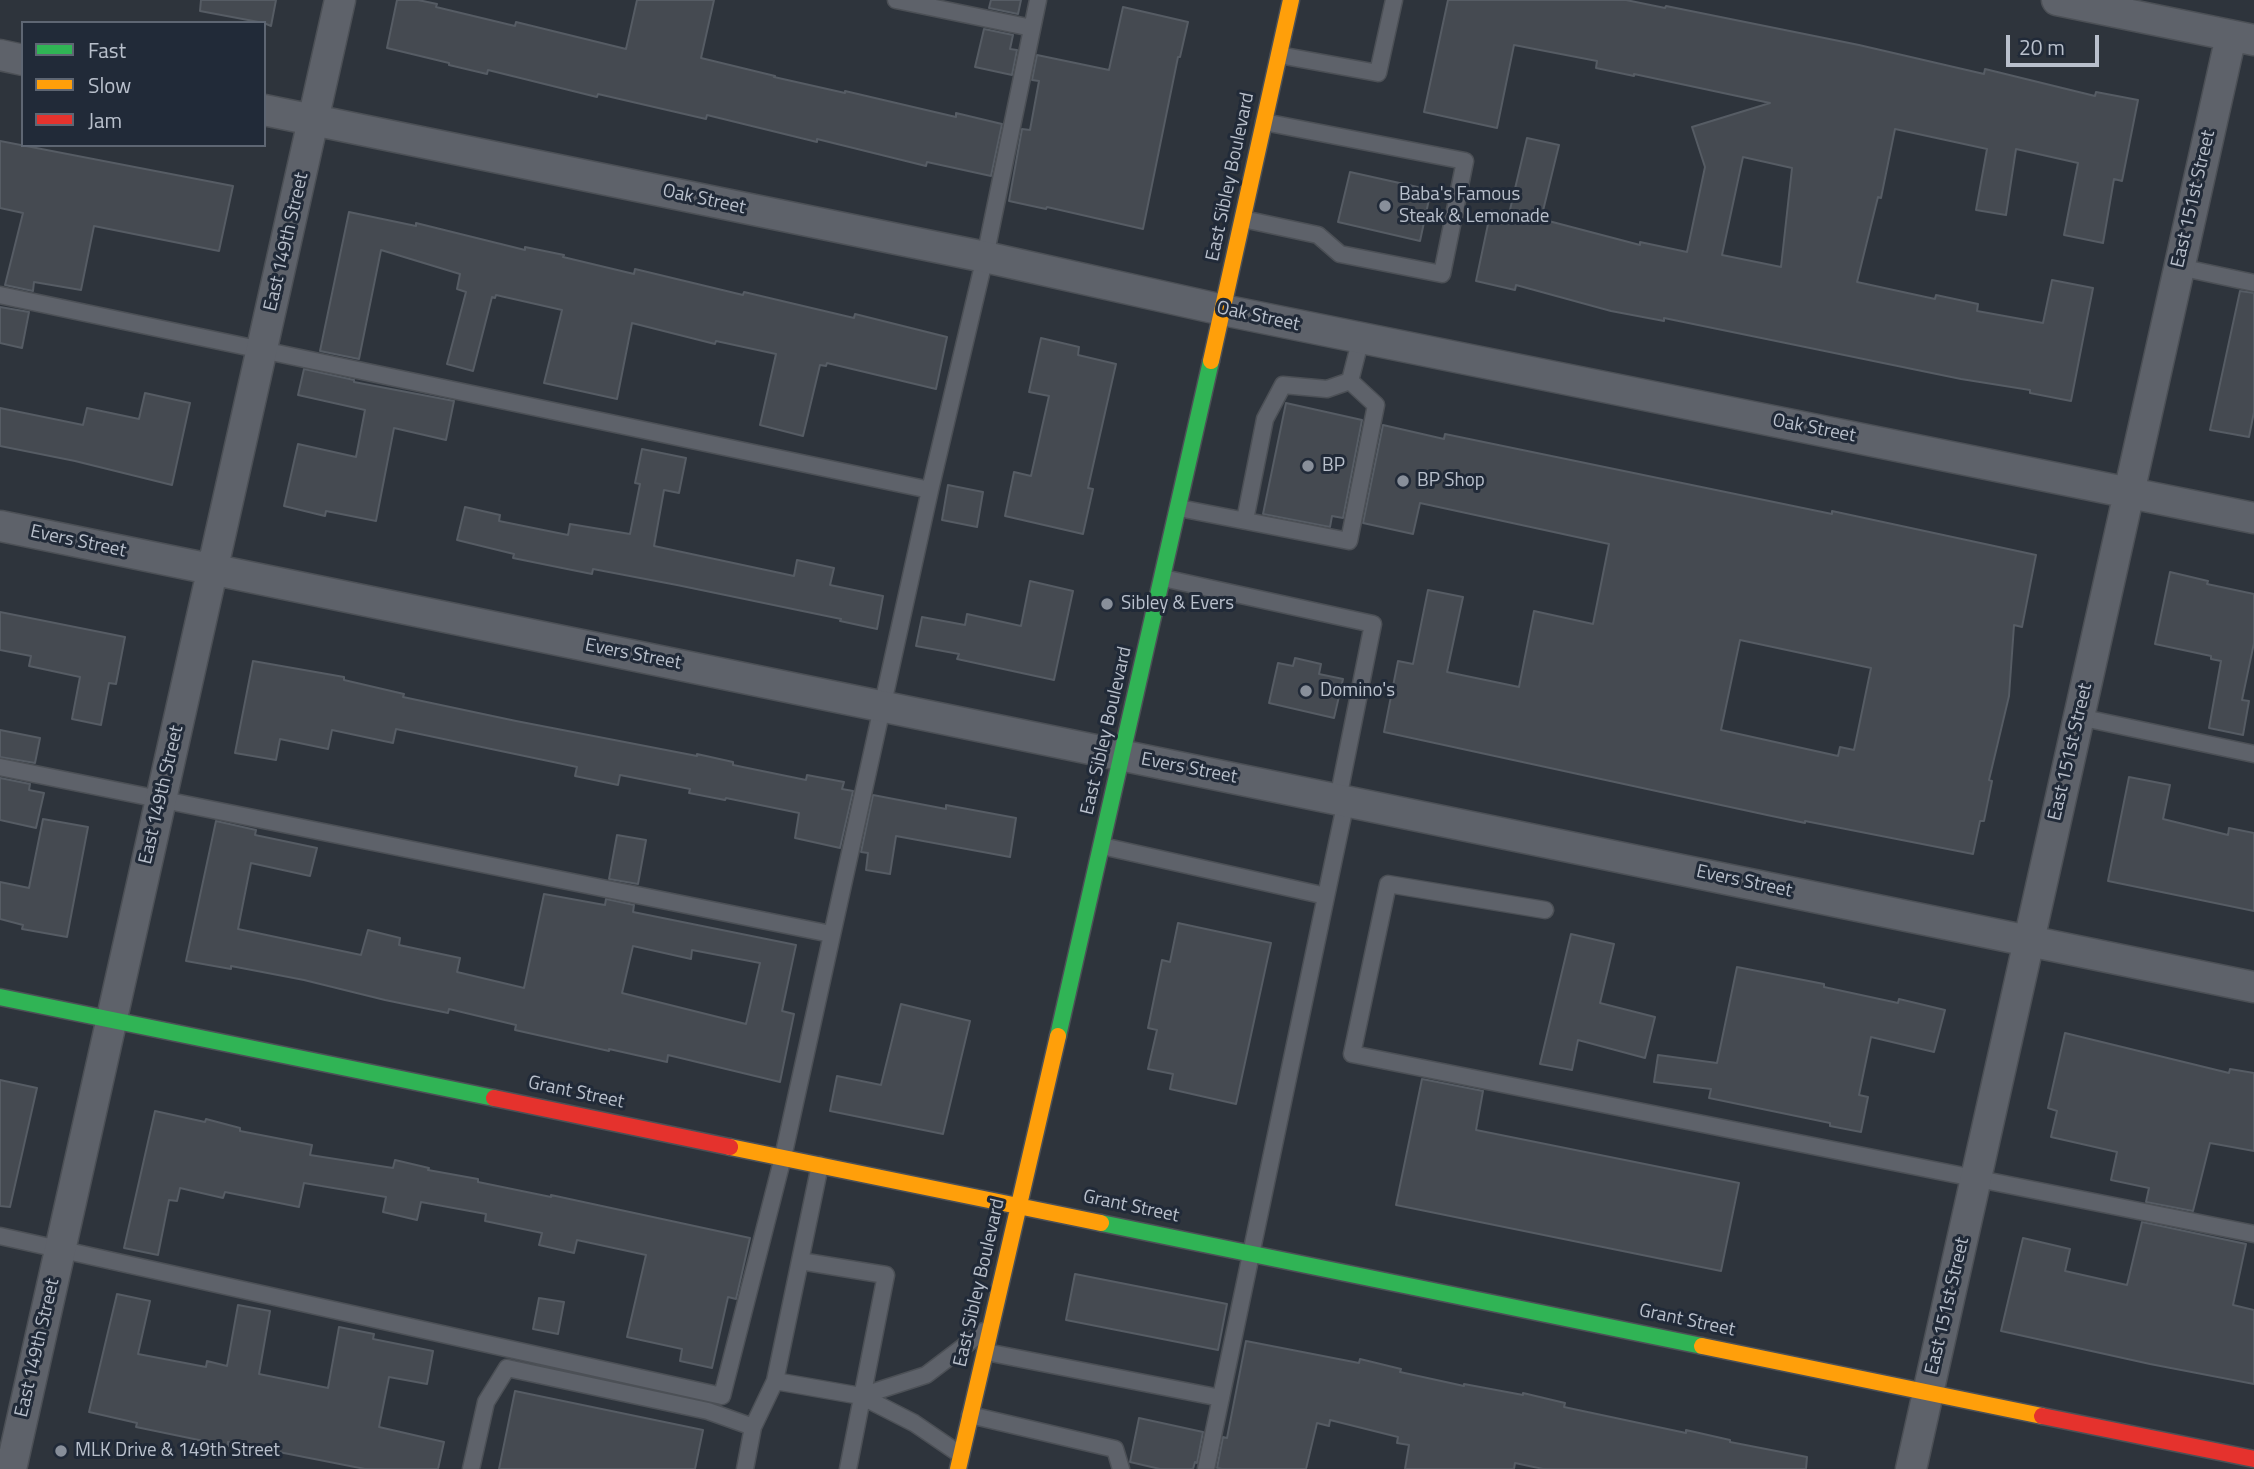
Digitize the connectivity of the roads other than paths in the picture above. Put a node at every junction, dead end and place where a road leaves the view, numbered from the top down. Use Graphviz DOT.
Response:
graph roads {
  1 [pos="340,0"];
  2 [pos="896,0"];
  3 [pos="1038,0"];
  4 [pos="1291,0"];
  5 [pos="1394,0"];
  6 [pos="2057,0"];
  7 [pos="1032,28"];
  8 [pos="2242,38"];
  9 [pos="0,55"];
  10 [pos="1279,55"];
  11 [pos="21,60"];
  12 [pos="266,110"];
  13 [pos="314,121"];
  14 [pos="1264,122"];
  15 [pos="1243,219"];
  16 [pos="985,257"];
  17 [pos="2179,267"];
  18 [pos="2254,283"];
  19 [pos="0,295"];
  20 [pos="1223,310"];
  21 [pos="1361,338"];
  22 [pos="263,349"];
  23 [pos="1350,381"];
  24 [pos="930,490"];
  25 [pos="2129,493"];
  26 [pos="1179,508"];
  27 [pos="2254,518"];
  28 [pos="1245,520"];
  29 [pos="0,526"];
  30 [pos="213,569"];
  31 [pos="1163,578"];
  32 [pos="883,705"];
  33 [pos="2079,717"];
  34 [pos="2254,754"];
  35 [pos="1123,756"];
  36 [pos="0,766"];
  37 [pos="161,800"];
  38 [pos="1342,800"];
  39 [pos="1102,846"];
  40 [pos="1326,896"];
  41 [pos="1545,910"];
  42 [pos="831,934"];
  43 [pos="2029,941"];
  44 [pos="2254,987"];
  45 [pos="0,997"];
  46 [pos="112,1020"];
  47 [pos="783,1157"];
  48 [pos="820,1165"];
  49 [pos="1976,1178"];
  50 [pos="1020,1206"];
  51 [pos="2254,1234"];
  52 [pos="0,1236"];
  53 [pos="61,1249"];
  54 [pos="1251,1253"];
  55 [pos="800,1261"];
  56 [pos="992,1324"];
  57 [pos="986,1352"];
  58 [pos="775,1381"];
  59 [pos="1928,1392"];
  60 [pos="861,1395"];
  61 [pos="1221,1398"];
  62 [pos="970,1415"];
  63 [pos="753,1427"];
  64 [pos="2254,1459"];
  65 [pos="959,1462"];
  66 [pos="10,1469"];
  67 [pos="471,1469"];
  68 [pos="745,1469"];
  69 [pos="848,1469"];
  70 [pos="1121,1469"];
  71 [pos="1206,1469"];
  72 [pos="1911,1469"];
  1 -- 13 [label="street, East 149th Street"];
  2 -- 7 [label="lane"];
  3 -- 7 [label="lane"];
  4 -- 10 [label="street, East Sibley Boulevard"];
  5 -- 10 [label="lane"];
  6 -- 8 [label="street"];
  7 -- 16 [label="lane"];
  8 -- 17 [label="street, East 151st Street"];
  9 -- 11 [label="street"];
  10 -- 14 [label="street, East Sibley Boulevard"];
  12 -- 13 [label="street, Oak Street"];
  13 -- 16 [label="street, Oak Street"];
  13 -- 22 [label="street, East 149th Street"];
  14 -- 15 [label="street, East Sibley Boulevard"];
  14 -- 15 [label="lane"];
  15 -- 20 [label="street, East Sibley Boulevard"];
  16 -- 20 [label="street, Oak Street"];
  16 -- 24 [label="lane"];
  17 -- 18 [label="lane"];
  17 -- 25 [label="street, East 151st Street"];
  19 -- 22 [label="lane"];
  20 -- 21 [label="street, Oak Street"];
  20 -- 26 [label="street, East Sibley Boulevard"];
  21 -- 23 [label="lane"];
  21 -- 25 [label="street, Oak Street"];
  22 -- 24 [label="lane"];
  22 -- 30 [label="street, East 149th Street"];
  23 -- 28 [label="lane"];
  23 -- 28 [label="lane"];
  24 -- 32 [label="lane"];
  25 -- 27 [label="street, Oak Street"];
  25 -- 33 [label="street, East 151st Street"];
  26 -- 28 [label="lane"];
  26 -- 31 [label="street, East Sibley Boulevard"];
  29 -- 30 [label="street, Evers Street"];
  30 -- 32 [label="street, Evers Street"];
  30 -- 37 [label="street, East 149th Street"];
  31 -- 35 [label="street, East Sibley Boulevard"];
  31 -- 38 [label="lane"];
  32 -- 35 [label="street, Evers Street"];
  32 -- 42 [label="lane"];
  33 -- 34 [label="lane"];
  33 -- 43 [label="street, East 151st Street"];
  35 -- 38 [label="street, Evers Street"];
  35 -- 39 [label="street, East Sibley Boulevard"];
  36 -- 37 [label="lane"];
  37 -- 42 [label="lane"];
  37 -- 46 [label="street, East 149th Street"];
  38 -- 40 [label="lane"];
  38 -- 43 [label="street, Evers Street"];
  39 -- 40 [label="lane"];
  39 -- 50 [label="street, East Sibley Boulevard"];
  40 -- 54 [label="lane"];
  41 -- 49 [label="lane"];
  42 -- 47 [label="lane"];
  43 -- 44 [label="street, Evers Street"];
  43 -- 49 [label="street, East 151st Street"];
  45 -- 46 [label="street, Grant Street"];
  46 -- 47 [label="street, Grant Street"];
  46 -- 53 [label="street, East 149th Street"];
  47 -- 48 [label="street, Grant Street"];
  47 -- 53 [label="lane"];
  48 -- 50 [label="street, Grant Street"];
  48 -- 55 [label="lane"];
  49 -- 51 [label="lane"];
  49 -- 59 [label="street, East 151st Street"];
  50 -- 54 [label="street, Grant Street"];
  50 -- 56 [label="street, East Sibley Boulevard"];
  52 -- 53 [label="lane"];
  53 -- 66 [label="street, East 149th Street"];
  54 -- 59 [label="street, Grant Street"];
  54 -- 61 [label="lane"];
  55 -- 58 [label="lane"];
  55 -- 60 [label="lane"];
  56 -- 57 [label="street, East Sibley Boulevard"];
  56 -- 60 [label="lane"];
  57 -- 61 [label="lane"];
  57 -- 62 [label="street, East Sibley Boulevard"];
  58 -- 60 [label="lane"];
  58 -- 63 [label="lane"];
  59 -- 64 [label="street, Grant Street"];
  59 -- 72 [label="street, East 151st Street"];
  60 -- 65 [label="lane"];
  60 -- 69 [label="lane"];
  61 -- 71 [label="lane"];
  62 -- 65 [label="street, East Sibley Boulevard"];
  62 -- 70 [label="lane"];
  63 -- 67 [label="lane"];
  63 -- 68 [label="lane"];
}
